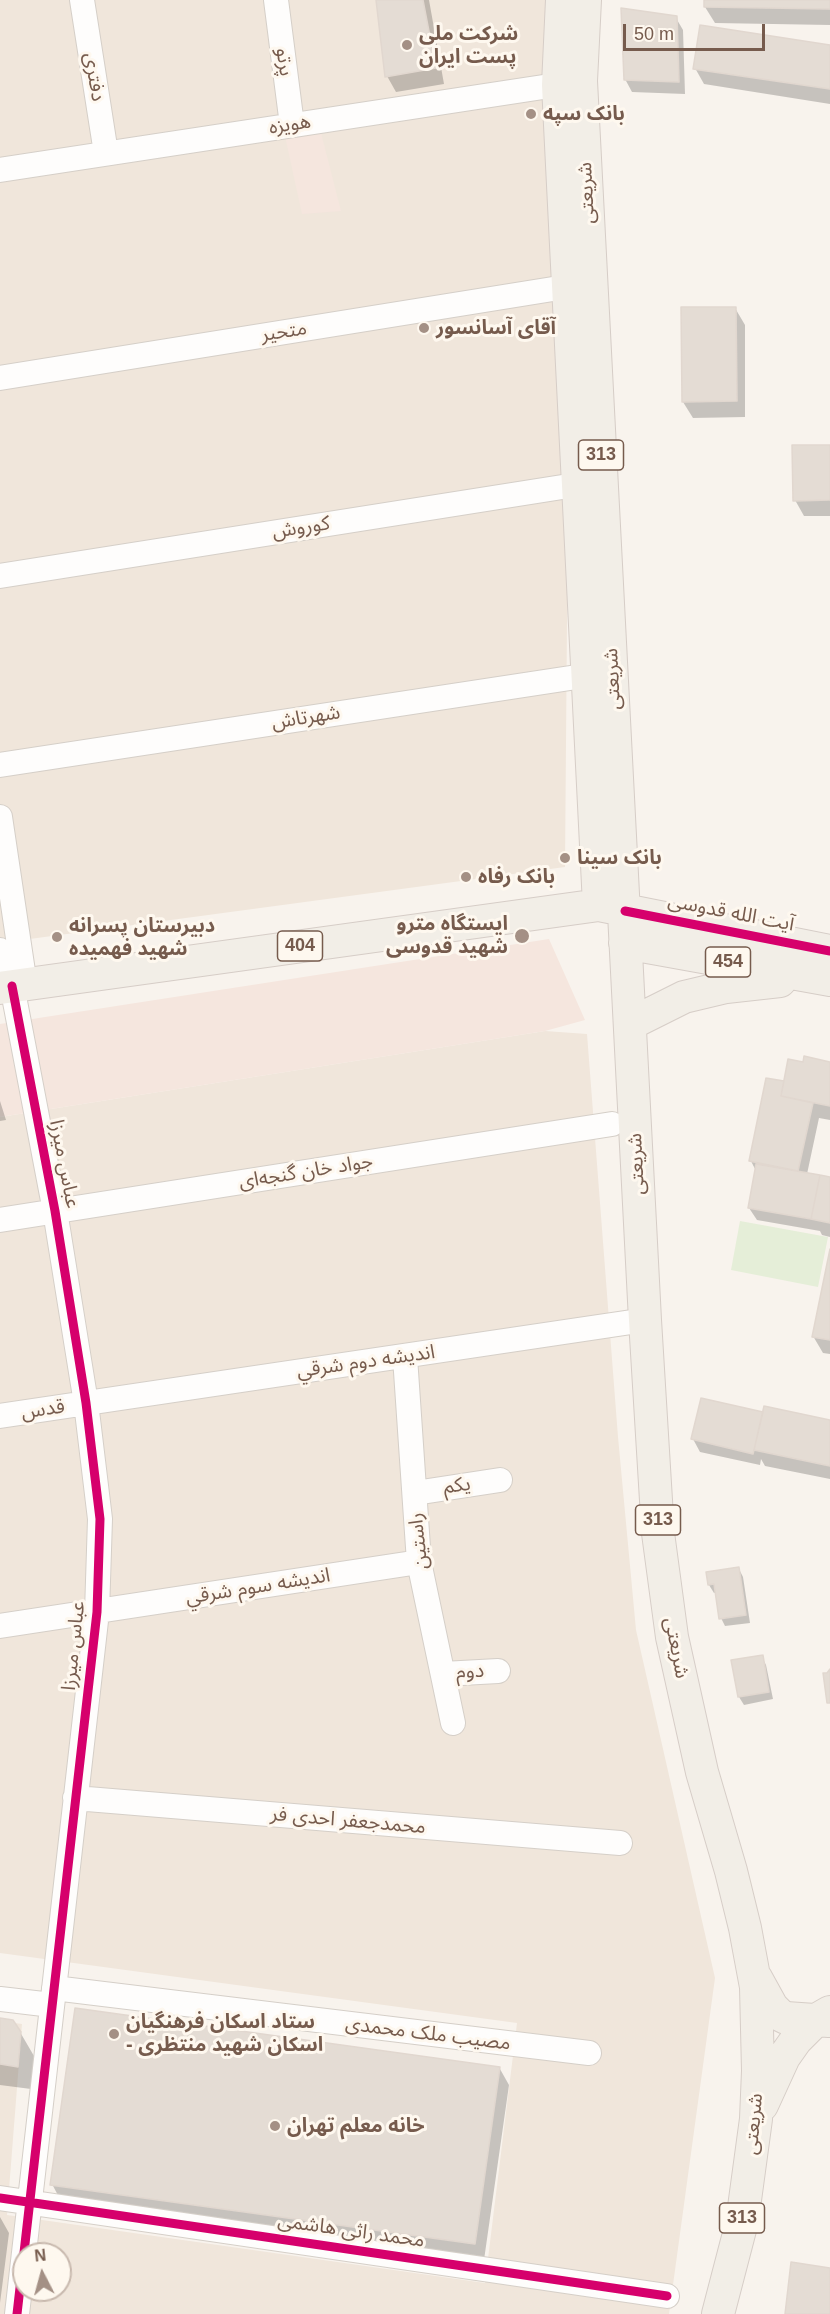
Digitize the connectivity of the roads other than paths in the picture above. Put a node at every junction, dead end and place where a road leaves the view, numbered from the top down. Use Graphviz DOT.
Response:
graph roads {
  1 [pos="82,0"];
  2 [pos="276,0"];
  3 [pos="561,0"];
  4 [pos="585,0"];
  5 [pos="569,83"];
  6 [pos="292,125"];
  7 [pos="106,153"];
  8 [pos="0,170"];
  9 [pos="580,285"];
  10 [pos="0,378"];
  11 [pos="590,482"];
  12 [pos="0,576"];
  13 [pos="600,673"];
  14 [pos="0,765"];
  15 [pos="0,817"];
  16 [pos="612,908"];
  17 [pos="626,943"];
  18 [pos="0,950"];
  19 [pos="830,951"];
  20 [pos="822,979"];
  21 [pos="12,990"];
  22 [pos="630,1024"];
  23 [pos="623,1123"];
  24 [pos="55,1211"];
  25 [pos="0,1220"];
  26 [pos="645,1320"];
  27 [pos="405,1357"];
  28 [pos="87,1403"];
  29 [pos="0,1416"];
  30 [pos="500,1480"];
  31 [pos="415,1493"];
  32 [pos="419,1562"];
  33 [pos="97,1612"];
  34 [pos="0,1626"];
  35 [pos="498,1671"];
  36 [pos="443,1674"];
  37 [pos="453,1723"];
  38 [pos="75,1798"];
  39 [pos="620,1843"];
  40 [pos="753,1973"];
  41 [pos="53,1996"];
  42 [pos="0,1999"];
  43 [pos="825,2018"];
  44 [pos="589,2053"];
  45 [pos="756,2119"];
  46 [pos="0,2198"];
  47 [pos="30,2202"];
  48 [pos="667,2296"];
  49 [pos="17,2314"];
  50 [pos="718,2314"];
  1 -- 7 [label="street, دفتری"];
  2 -- 6 [label="street, پرتو"];
  3 -- 5 [label="main road, شریعتی / 313"];
  4 -- 5 [label="main road, شریعتی / 313"];
  5 -- 6 [label="street, هویزه"];
  5 -- 9 [label="main road, شریعتی / 313"];
  6 -- 7 [label="street, هویزه"];
  7 -- 8 [label="street, هویزه"];
  9 -- 10 [label="street, متحیر"];
  9 -- 11 [label="main road, شریعتی / 313"];
  11 -- 12 [label="street, کوروش"];
  11 -- 13 [label="main road, شریعتی / 313"];
  13 -- 14 [label="street, شهرتاش"];
  13 -- 16 [label="main road, شریعتی / 313"];
  15 -- 21 [label="street"];
  16 -- 17 [label="main road, شریعتی / 313"];
  16 -- 19 [label="main road, آیت الله قدوسی / 454"];
  16 -- 21 [label="main road, 404"];
  17 -- 20 [label="main road, 454"];
  17 -- 22 [label="main road, شریعتی / 313"];
  18 -- 21 [label="street"];
  20 -- 22 [label="main road"];
  21 -- 24 [label="street, عباس میرزا"];
  22 -- 23 [label="main road, شریعتی / 313"];
  23 -- 24 [label="street, جواد خان گنجه‌ای"];
  23 -- 26 [label="main road, شریعتی / 313"];
  24 -- 25 [label="street, جواد خان گنجه‌ای"];
  24 -- 28 [label="street, عباس میرزا"];
  26 -- 27 [label="street, انديشه دوم شرقي"];
  26 -- 40 [label="main road, شریعتی / 313"];
  27 -- 28 [label="street, انديشه دوم شرقي"];
  27 -- 31 [label="street, راستین"];
  28 -- 29 [label="street, قدس"];
  28 -- 33 [label="street, عباس میرزا"];
  30 -- 31 [label="street, یکم"];
  31 -- 32 [label="street, راستین"];
  32 -- 33 [label="street, اندیشه سوم شرقي"];
  32 -- 36 [label="street, راستین"];
  33 -- 34 [label="street, اندیشه سوم شرقي"];
  33 -- 38 [label="street, عباس میرزا"];
  35 -- 36 [label="street, دوم"];
  36 -- 37 [label="street, راستین"];
  38 -- 39 [label="street, محمدجعفر احدی فر"];
  38 -- 41 [label="street, عباس میرزا"];
  40 -- 43 [label="main road"];
  40 -- 45 [label="main road, شریعتی / 313"];
  41 -- 42 [label="street, مصیب ملک محمدی"];
  41 -- 44 [label="street, مصیب ملک محمدی"];
  41 -- 47 [label="street, عباس میرزا"];
  43 -- 45 [label="main road"];
  45 -- 50 [label="main road, شریعتی / 313"];
  46 -- 47 [label="street, محمد راثی هاشمی"];
  47 -- 48 [label="street, محمد راثی هاشمی"];
  47 -- 49 [label="street, عباس میرزا"];
}
